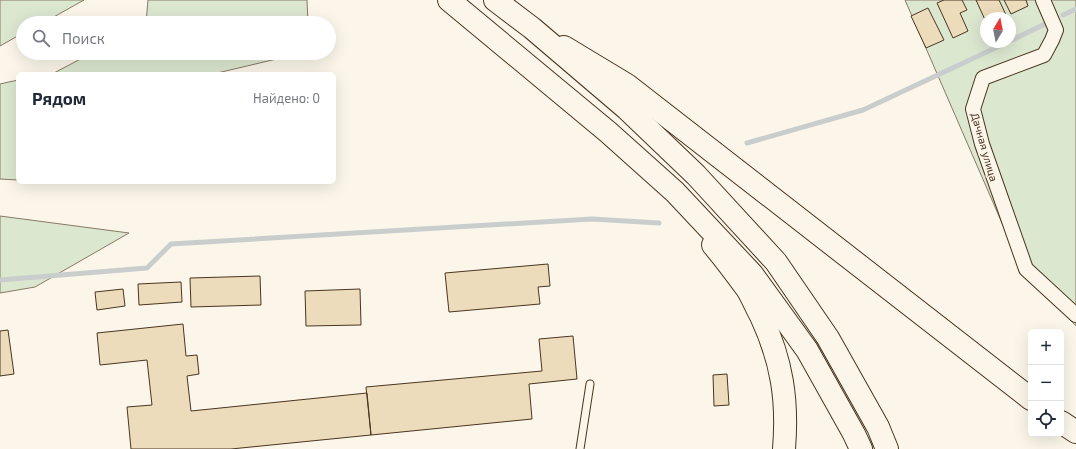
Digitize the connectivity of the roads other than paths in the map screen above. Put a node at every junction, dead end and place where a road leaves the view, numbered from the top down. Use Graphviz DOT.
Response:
graph roads {
  1 [pos="449,0"];
  2 [pos="495,0"];
  3 [pos="1043,0"];
  4 [pos="532,28"];
  5 [pos="608,132"];
  6 [pos="1076,315"];
  7 [pos="590,384"];
  8 [pos="1028,397"];
  9 [pos="1064,424"];
  10 [pos="1076,432"];
  11 [pos="580,449"];
  12 [pos="784,449"];
  13 [pos="861,449"];
  14 [pos="887,449"];
  1 -- 5 [label="main road"];
  2 -- 4 [label="main road"];
  3 -- 6 [label="street, Дачная улица"];
  4 -- 8 [label="main road"];
  4 -- 14 [label="main road"];
  5 -- 12 [label="main road"];
  5 -- 13 [label="main road"];
  7 -- 11 [label="lane"];
  9 -- 10 [label="main road"];
}
